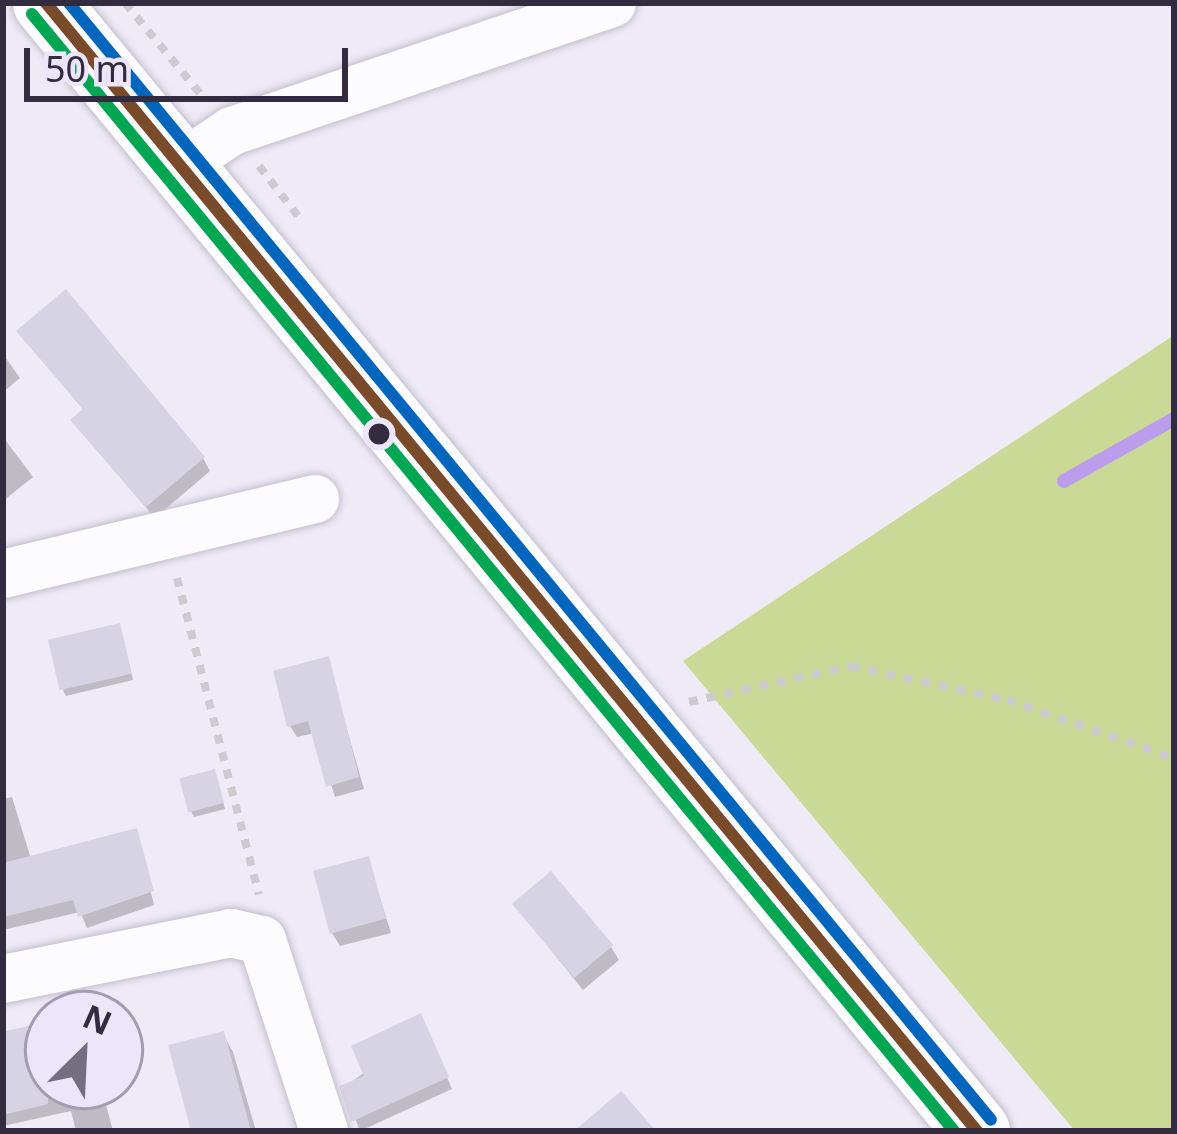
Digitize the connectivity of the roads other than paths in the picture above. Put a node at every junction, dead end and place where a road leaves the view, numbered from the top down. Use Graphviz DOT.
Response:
graph roads {
  1 [pos="46,3"];
  2 [pos="613,3"];
  3 [pos="184,163"];
  4 [pos="315,499"];
  5 [pos="3,574"];
  6 [pos="3,979"];
  7 [pos="324,1131"];
  8 [pos="977,1131"];
  1 -- 3 [label="main road"];
  2 -- 3 [label="street"];
  3 -- 8 [label="main road"];
  4 -- 5 [label="street"];
  6 -- 7 [label="street"];
}
